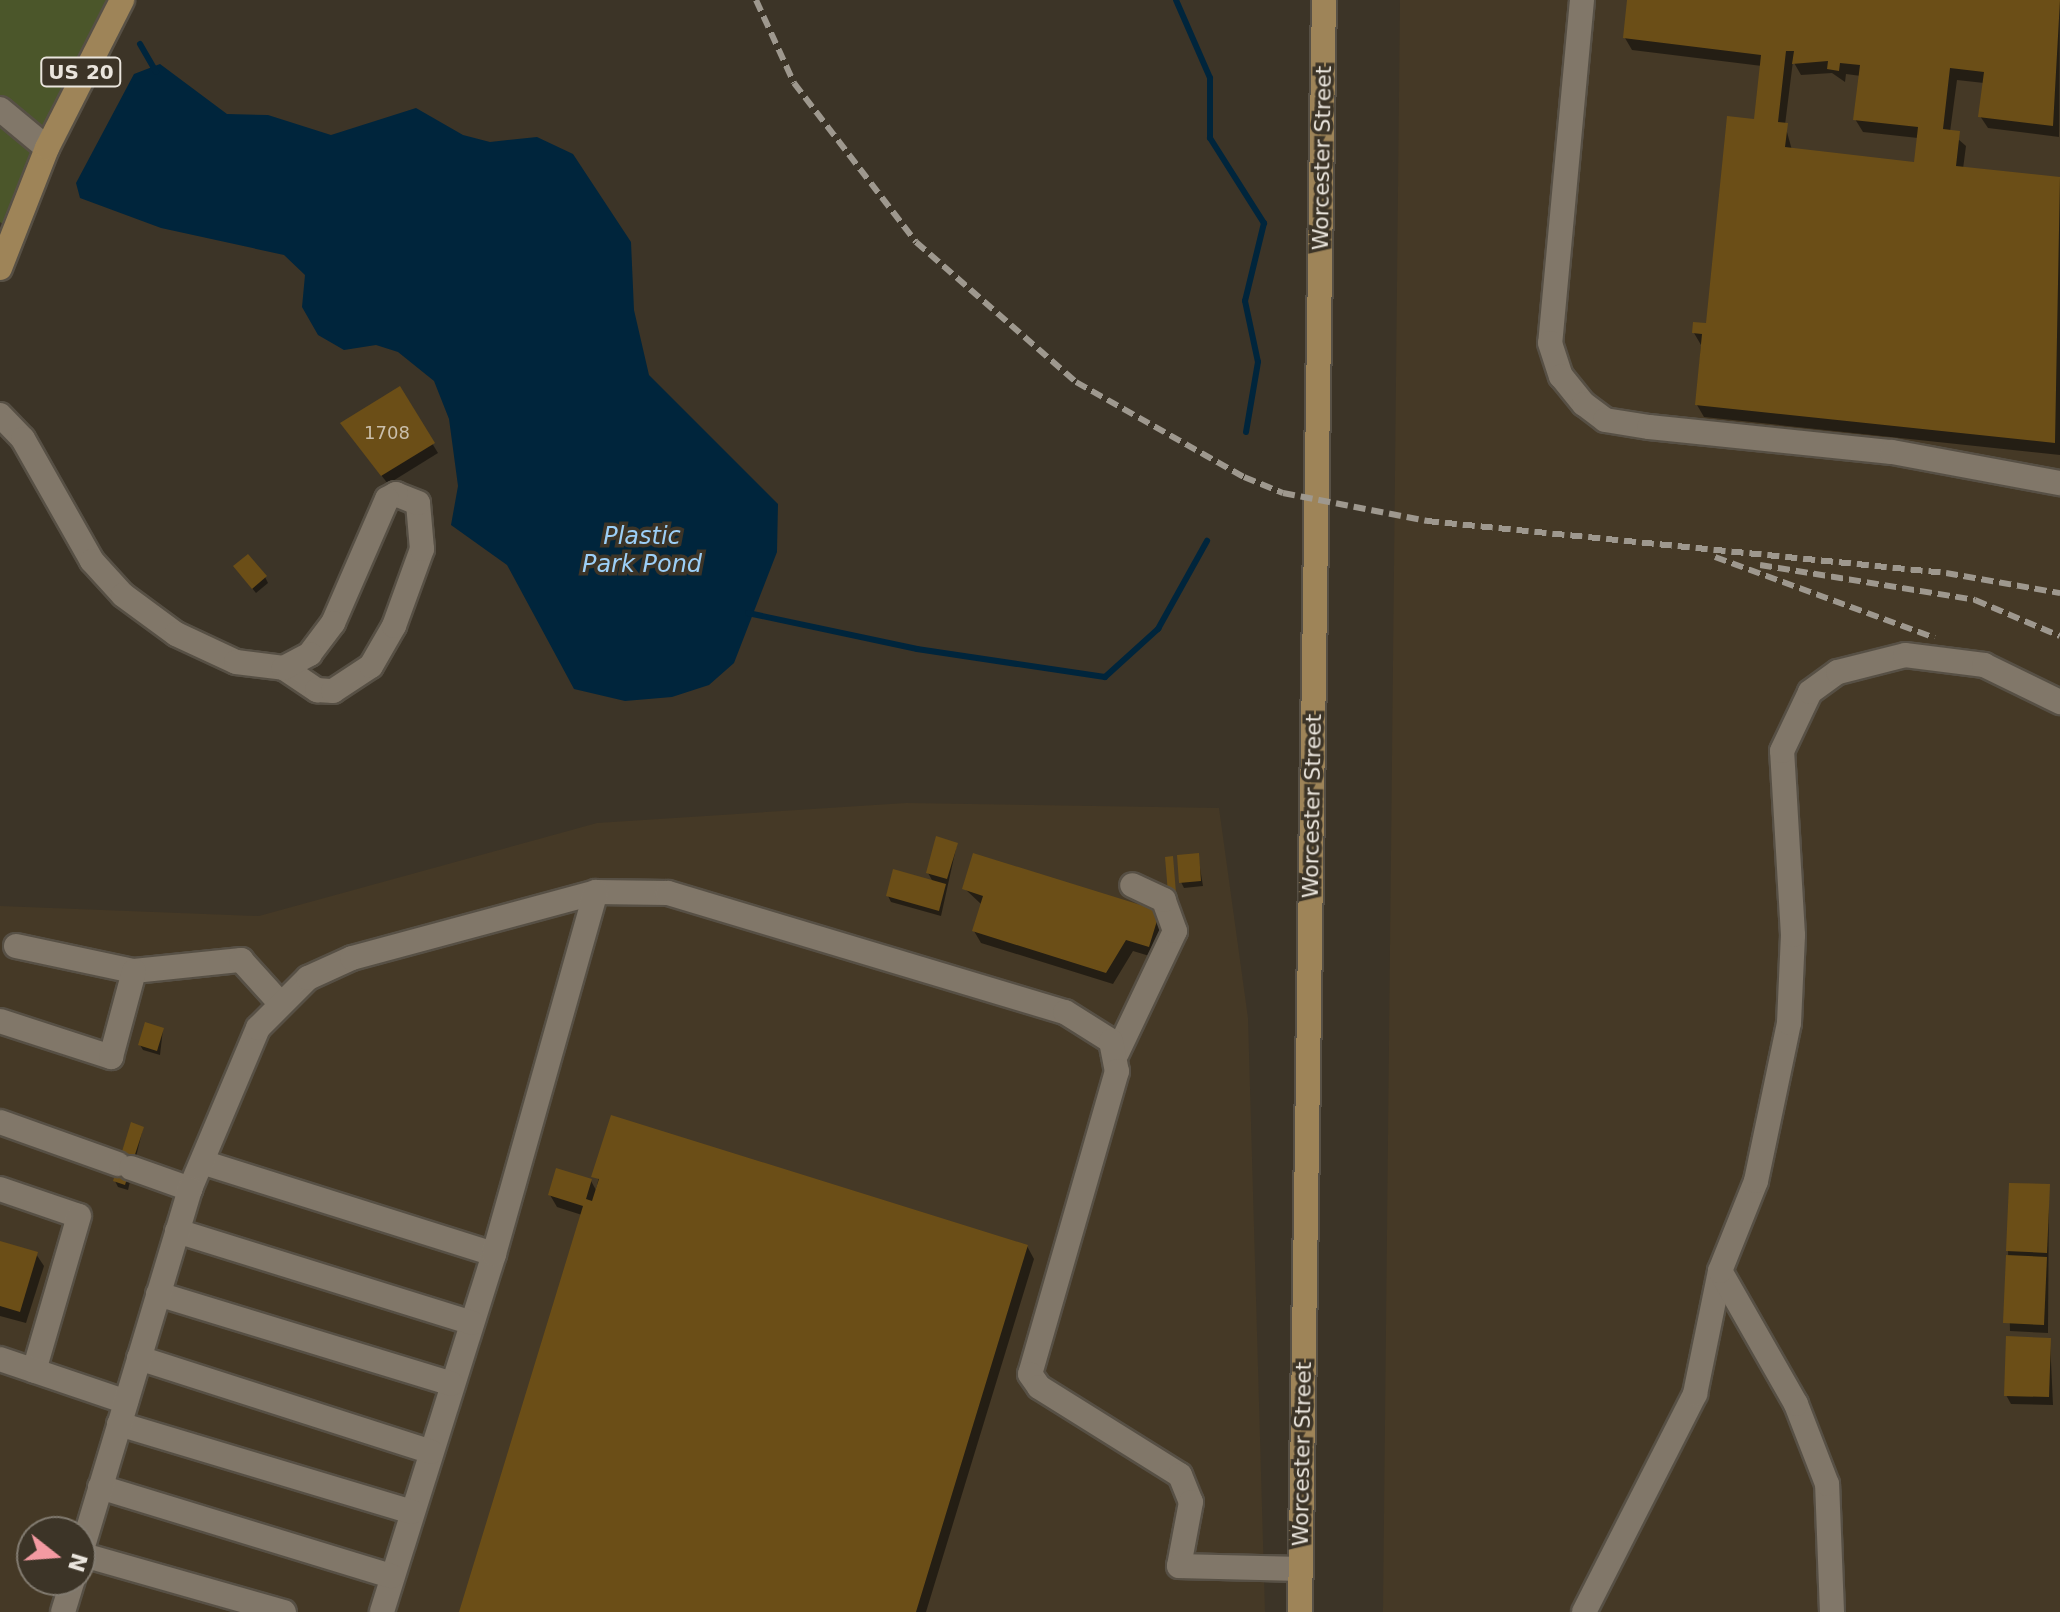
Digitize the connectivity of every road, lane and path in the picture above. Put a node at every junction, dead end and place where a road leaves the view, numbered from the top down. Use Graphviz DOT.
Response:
graph roads {
  1 [pos="122,0"];
  2 [pos="1324,0"];
  3 [pos="1582,0"];
  4 [pos="0,109"];
  5 [pos="47,148"];
  6 [pos="0,268"];
  7 [pos="0,415"];
  8 [pos="2060,483"];
  9 [pos="284,668"];
  10 [pos="2060,702"];
  11 [pos="1132,885"];
  12 [pos="596,892"];
  13 [pos="16,946"];
  14 [pos="134,971"];
  15 [pos="280,1003"];
  16 [pos="0,1021"];
  17 [pos="1117,1053"];
  18 [pos="0,1122"];
  19 [pos="205,1163"];
  20 [pos="0,1189"];
  21 [pos="190,1189"];
  22 [pos="177,1231"];
  23 [pos="494,1254"];
  24 [pos="1720,1271"];
  25 [pos="158,1294"];
  26 [pos="472,1323"];
  27 [pos="139,1358"];
  28 [pos="0,1359"];
  29 [pos="34,1371"];
  30 [pos="452,1384"];
  31 [pos="122,1413"];
  32 [pos="431,1452"];
  33 [pos="100,1487"];
  34 [pos="412,1512"];
  35 [pos="91,1516"];
  36 [pos="96,1559"];
  37 [pos="1300,1569"];
  38 [pos="392,1576"];
  39 [pos="284,1612"];
  40 [pos="382,1612"];
  41 [pos="1300,1612"];
  42 [pos="1584,1612"];
  43 [pos="1832,1612"];
  1 -- 5 [label="main road, US 20"];
  2 -- 37 [label="main road, Worcester Street"];
  3 -- 8 [label="street"];
  4 -- 5 [label="street"];
  5 -- 6 [label="main road, US 20"];
  7 -- 9 [label="street"];
  9 -- 9 [label="street"];
  10 -- 24 [label="street"];
  11 -- 17 [label="street"];
  12 -- 15 [label="street"];
  12 -- 17 [label="street"];
  12 -- 23 [label="street"];
  13 -- 14 [label="street"];
  14 -- 15 [label="street"];
  14 -- 16 [label="street"];
  15 -- 19 [label="street"];
  17 -- 37 [label="street"];
  18 -- 21 [label="street"];
  19 -- 21 [label="street"];
  19 -- 23 [label="street"];
  20 -- 29 [label="street"];
  21 -- 22 [label="street"];
  22 -- 25 [label="street"];
  22 -- 26 [label="street"];
  23 -- 26 [label="street"];
  24 -- 42 [label="street"];
  24 -- 43 [label="street"];
  25 -- 27 [label="street"];
  25 -- 30 [label="street"];
  26 -- 30 [label="street"];
  27 -- 31 [label="street"];
  27 -- 32 [label="street"];
  28 -- 29 [label="street"];
  29 -- 31 [label="street"];
  30 -- 32 [label="street"];
  31 -- 33 [label="street"];
  31 -- 34 [label="street"];
  32 -- 34 [label="street"];
  33 -- 35 [label="street"];
  33 -- 38 [label="street"];
  34 -- 38 [label="street"];
  36 -- 39 [label="street"];
  37 -- 41 [label="main road, Worcester Street"];
  38 -- 40 [label="street"];
}
